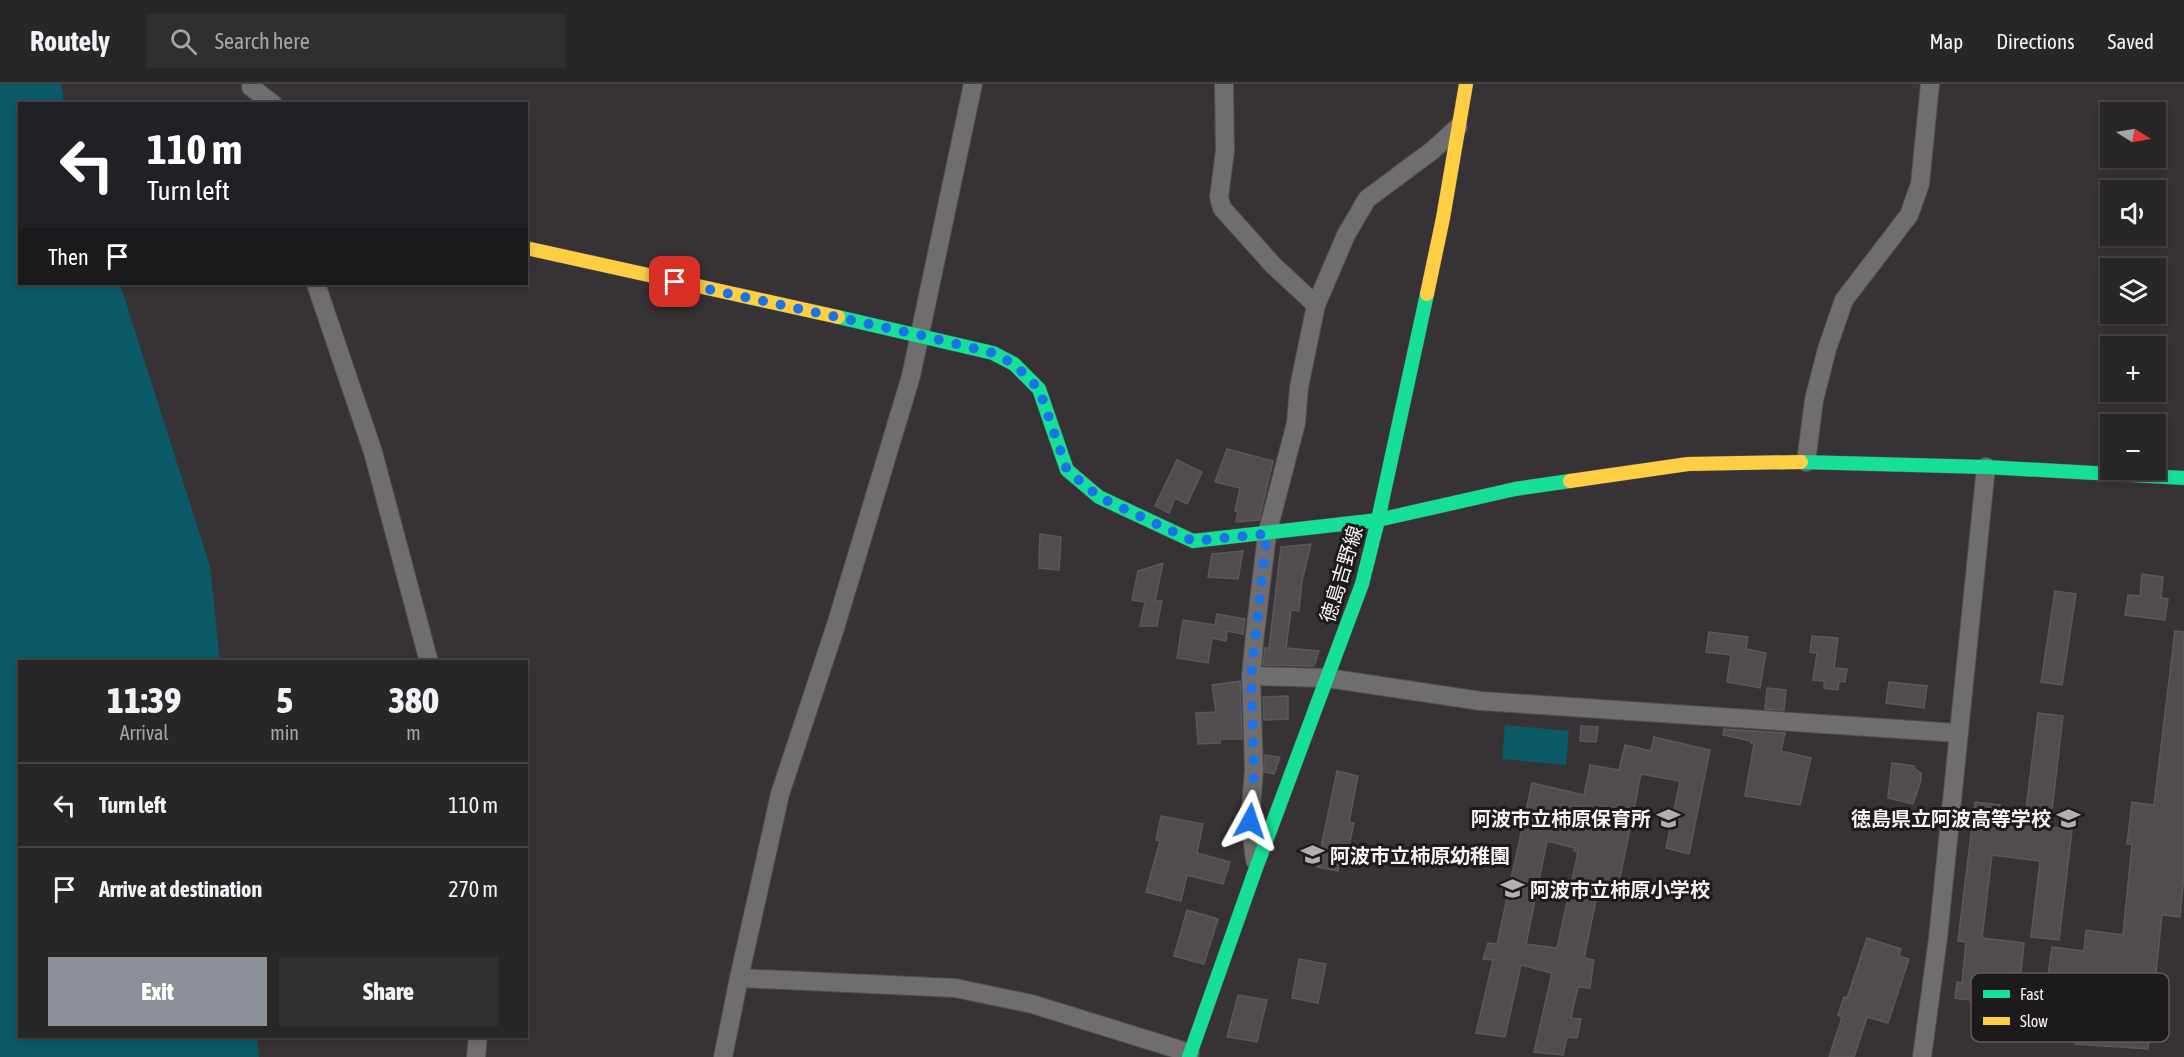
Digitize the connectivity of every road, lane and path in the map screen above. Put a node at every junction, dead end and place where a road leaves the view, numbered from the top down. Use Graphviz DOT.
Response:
graph roads {
  1 [pos="973,84"];
  2 [pos="1224,84"];
  3 [pos="1466,84"];
  4 [pos="1930,84"];
  5 [pos="253,92"];
  6 [pos="270,102"];
  7 [pos="1458,127"];
  8 [pos="528,248"];
  9 [pos="315,285"];
  10 [pos="1316,305"];
  11 [pos="920,335"];
  12 [pos="1806,462"];
  13 [pos="1986,467"];
  14 [pos="2184,478"];
  15 [pos="1378,520"];
  16 [pos="1267,534"];
  17 [pos="428,660"];
  18 [pos="1251,676"];
  19 [pos="1327,678"];
  20 [pos="1958,733"];
  21 [pos="1256,868"];
  22 [pos="739,978"];
  23 [pos="478,1038"];
  24 [pos="1190,1055"];
  25 [pos="476,1057"];
  26 [pos="723,1057"];
  27 [pos="1922,1057"];
  1 -- 11 [label="street"];
  2 -- 10 [label="street"];
  3 -- 7 [label="street, 徳島吉野線"];
  4 -- 12 [label="street"];
  5 -- 6 [label="street"];
  7 -- 10 [label="street"];
  7 -- 15 [label="street, 徳島吉野線"];
  8 -- 11 [label="street"];
  9 -- 17 [label="street"];
  10 -- 16 [label="street"];
  11 -- 16 [label="street"];
  11 -- 22 [label="street"];
  12 -- 13 [label="street"];
  12 -- 15 [label="street"];
  13 -- 14 [label="street"];
  13 -- 20 [label="street"];
  15 -- 16 [label="street"];
  15 -- 19 [label="street, 徳島吉野線"];
  16 -- 18 [label="street"];
  18 -- 19 [label="street"];
  18 -- 21 [label="street"];
  19 -- 20 [label="street"];
  19 -- 21 [label="street, 徳島吉野線"];
  20 -- 27 [label="street"];
  21 -- 24 [label="street, 徳島吉野線"];
  22 -- 24 [label="street"];
  22 -- 26 [label="street"];
  23 -- 25 [label="street"];
}
